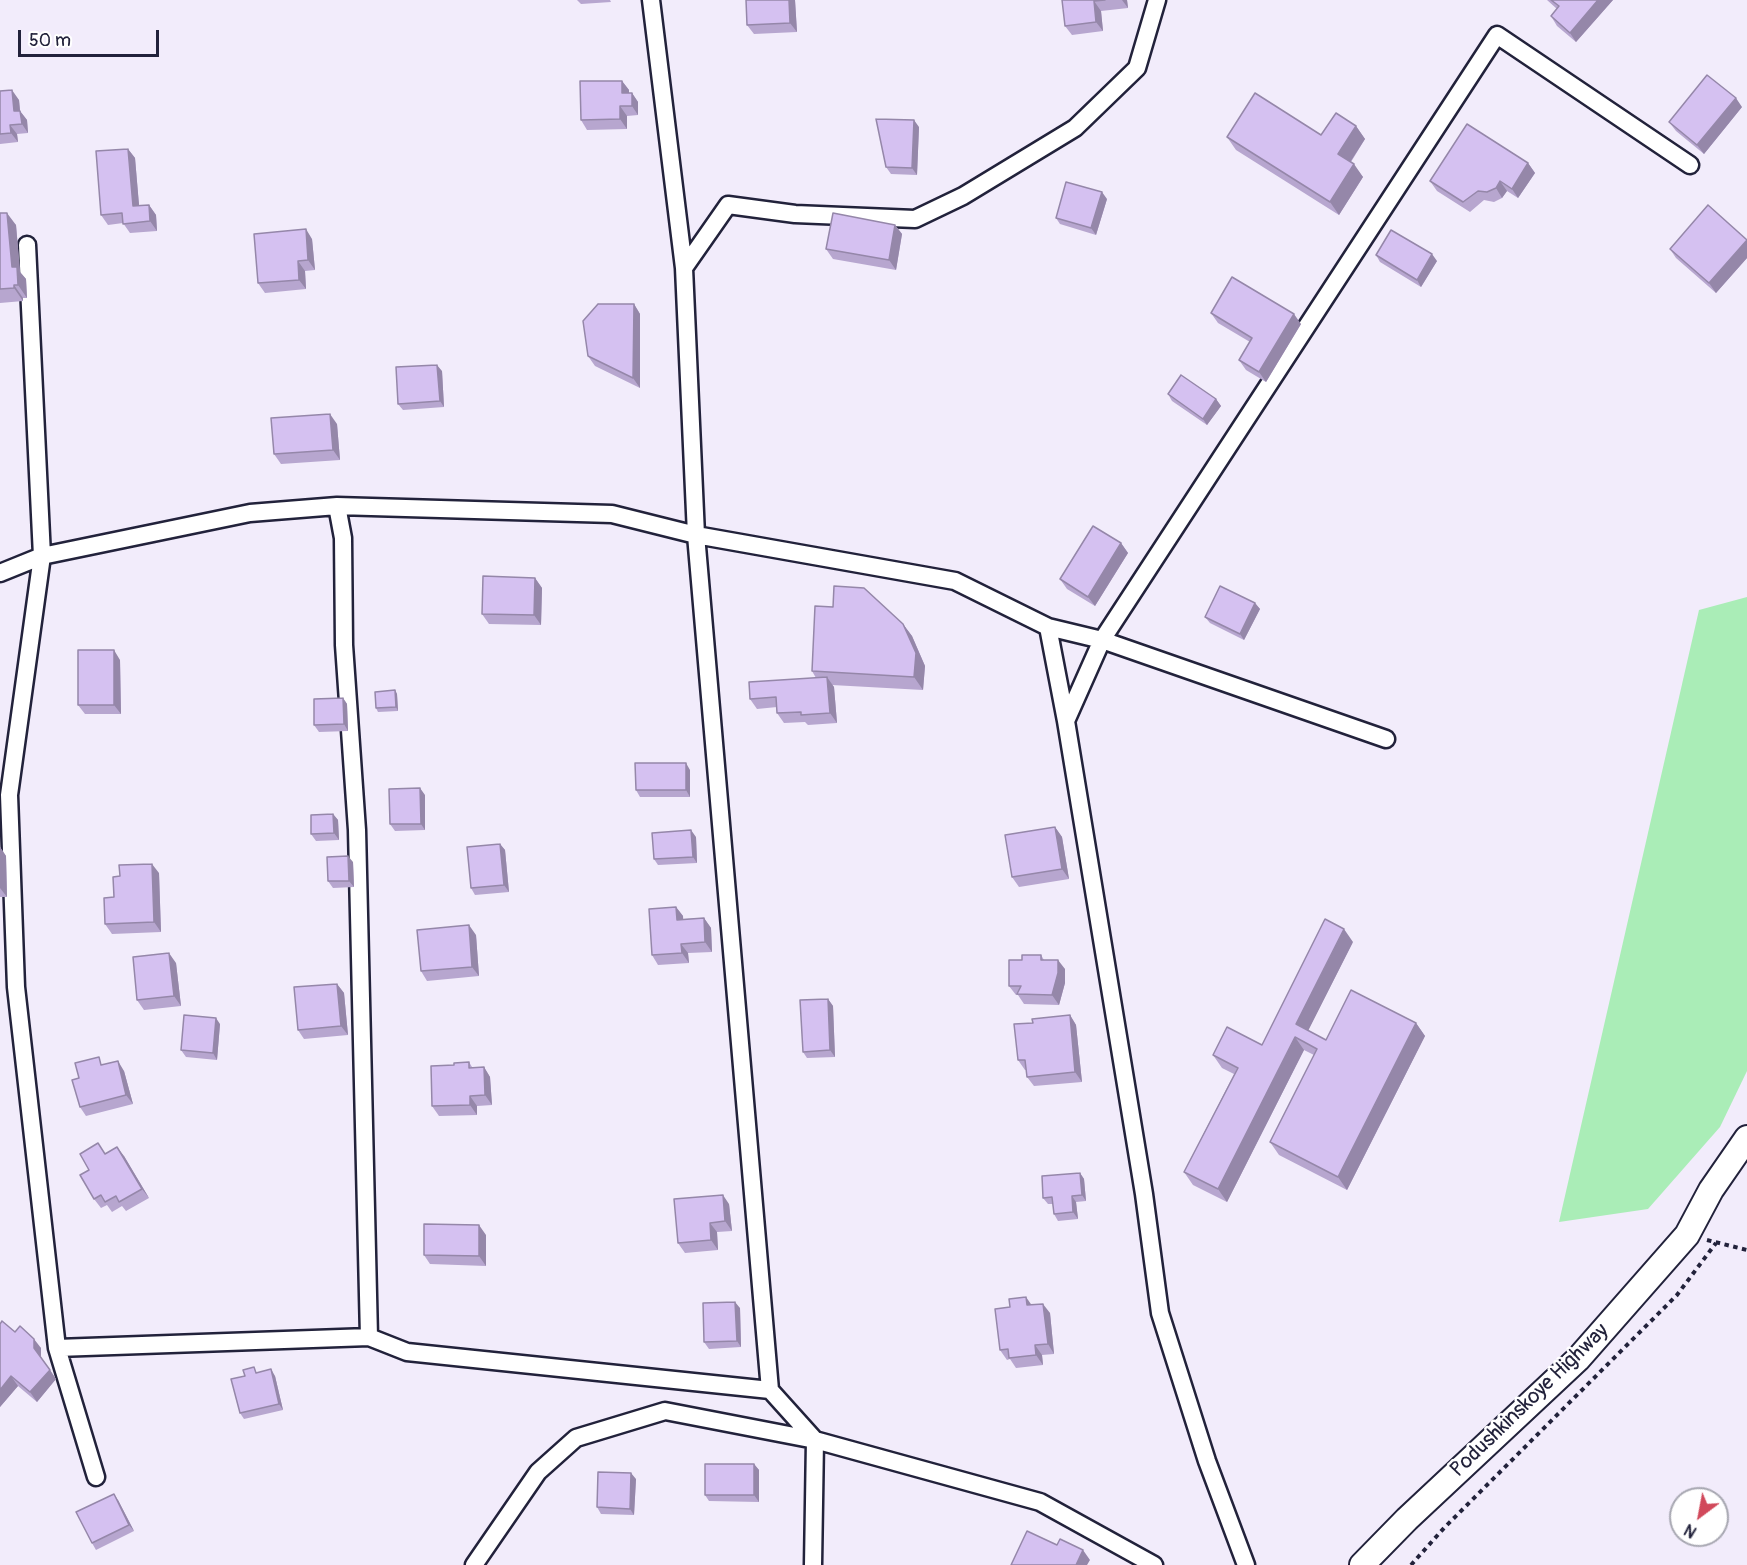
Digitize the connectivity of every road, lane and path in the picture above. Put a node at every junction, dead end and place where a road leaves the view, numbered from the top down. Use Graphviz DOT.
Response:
graph roads {
  1 [pos="651,0"];
  2 [pos="1157,0"];
  3 [pos="1690,165"];
  4 [pos="27,244"];
  5 [pos="684,268"];
  6 [pos="337,506"];
  7 [pos="696,535"];
  8 [pos="42,556"];
  9 [pos="0,573"];
  10 [pos="1047,627"];
  11 [pos="1102,640"];
  12 [pos="1066,721"];
  13 [pos="1386,739"];
  14 [pos="1747,1138"];
  15 [pos="1687,1234"];
  16 [pos="1716,1243"];
  17 [pos="1747,1250"];
  18 [pos="369,1337"];
  19 [pos="57,1348"];
  20 [pos="770,1390"];
  21 [pos="815,1440"];
  22 [pos="96,1477"];
  23 [pos="474,1565"];
  24 [pos="813,1565"];
  25 [pos="1154,1565"];
  26 [pos="1246,1565"];
  27 [pos="1362,1565"];
  28 [pos="1411,1565"];
  1 -- 5 [label="street"];
  2 -- 5 [label="street"];
  3 -- 11 [label="street"];
  4 -- 8 [label="street"];
  5 -- 7 [label="street"];
  6 -- 7 [label="street"];
  6 -- 8 [label="street"];
  6 -- 18 [label="street"];
  7 -- 10 [label="street"];
  7 -- 20 [label="street"];
  8 -- 9 [label="street"];
  8 -- 19 [label="street"];
  10 -- 11 [label="street"];
  10 -- 12 [label="street"];
  11 -- 12 [label="street"];
  11 -- 13 [label="street"];
  12 -- 26 [label="street"];
  14 -- 15 [label="main road, Podushkinskoye Highway"];
  15 -- 16 [label="path"];
  15 -- 27 [label="main road, Podushkinskoye Highway"];
  16 -- 17 [label="path"];
  16 -- 28 [label="path"];
  18 -- 19 [label="street"];
  18 -- 20 [label="street"];
  19 -- 22 [label="street"];
  20 -- 21 [label="street"];
  21 -- 23 [label="street"];
  21 -- 24 [label="street"];
  21 -- 25 [label="street"];
}
